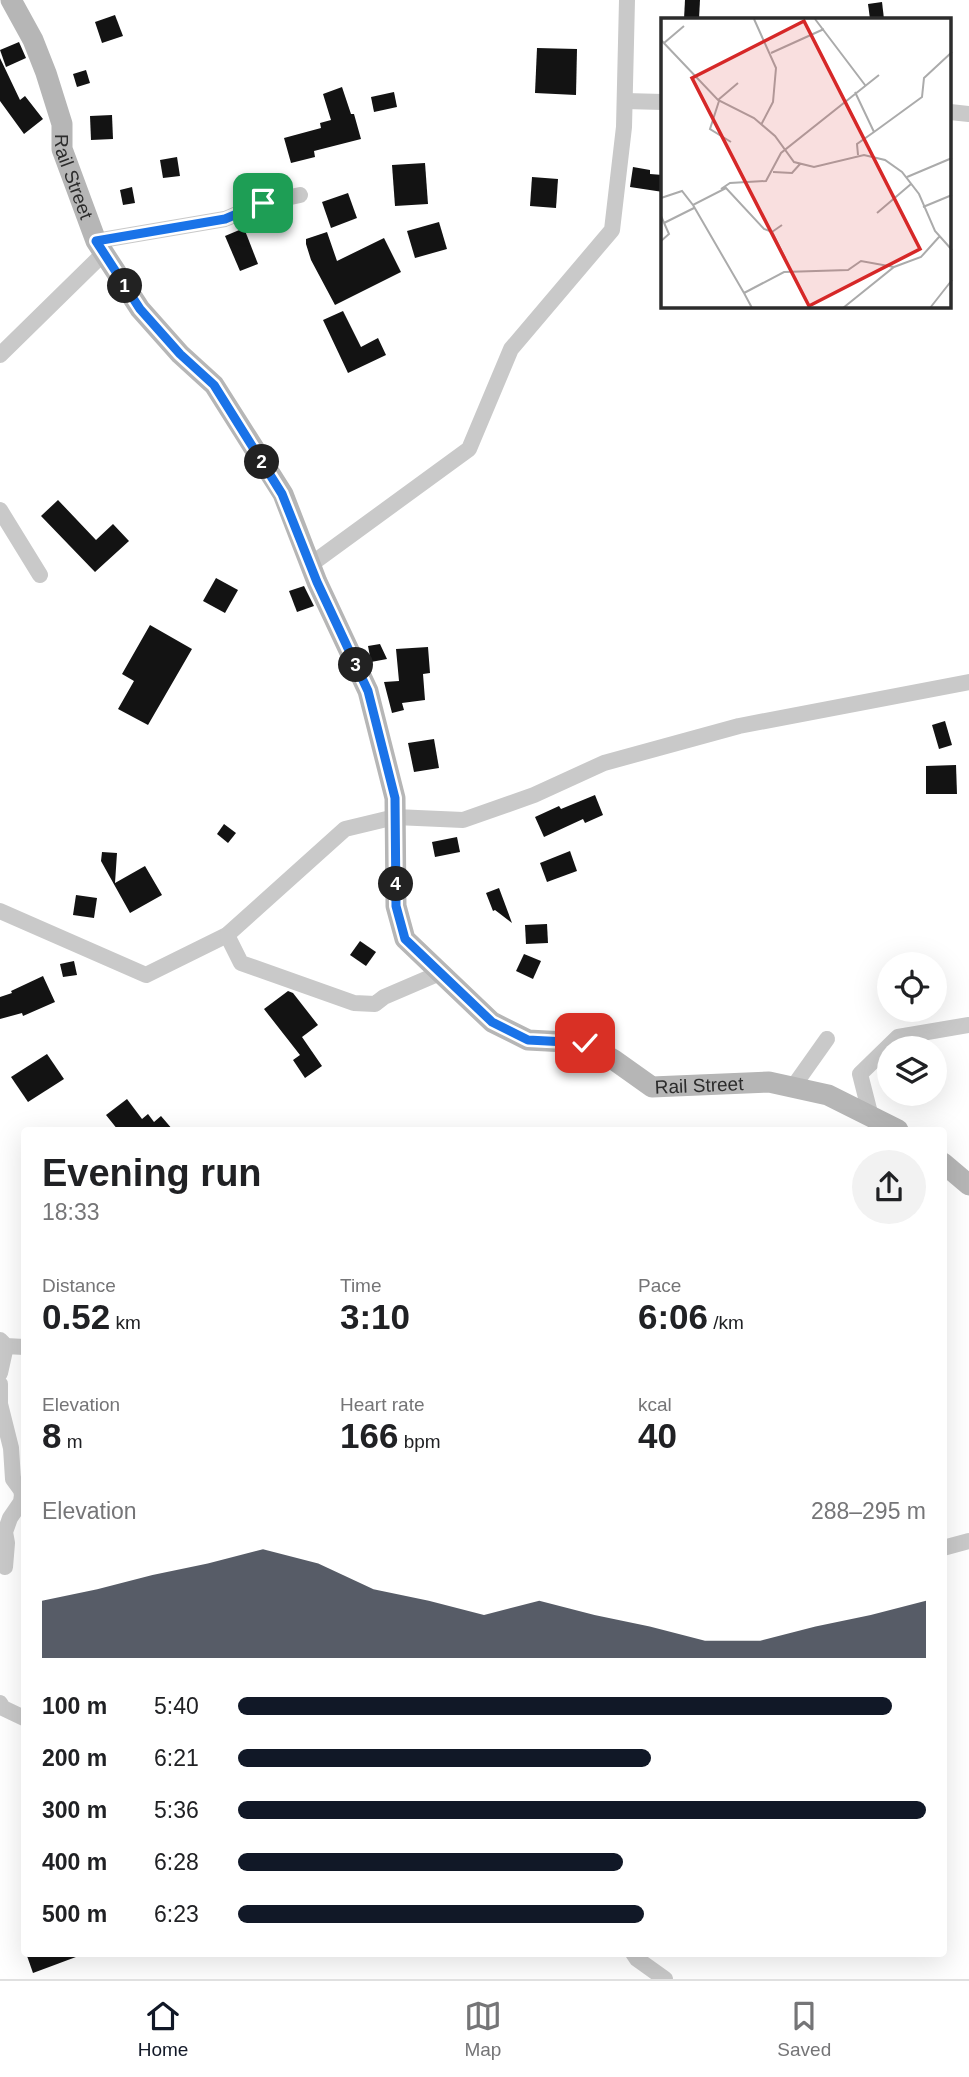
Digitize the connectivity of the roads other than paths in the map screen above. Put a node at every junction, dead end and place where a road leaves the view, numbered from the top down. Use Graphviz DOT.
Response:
graph roads {
  1 [pos="11,0"];
  2 [pos="626,0"];
  3 [pos="625,102"];
  4 [pos="661,102"];
  5 [pos="951,112"];
  6 [pos="969,114"];
  7 [pos="300,195"];
  8 [pos="100,247"];
  9 [pos="0,355"];
  10 [pos="0,510"];
  11 [pos="310,565"];
  12 [pos="40,575"];
  13 [pos="969,682"];
  14 [pos="395,817"];
  15 [pos="0,911"];
  16 [pos="226,935"];
  17 [pos="440,973"];
  18 [pos="969,1025"];
  19 [pos="827,1039"];
  20 [pos="793,1087"];
  21 [pos="871,1117"];
  22 [pos="892,1127"];
  23 [pos="947,1166"];
  24 [pos="969,1185"];
  25 [pos="3,1343"];
  26 [pos="21,1346"];
  27 [pos="0,1373"];
  28 [pos="0,1384"];
  29 [pos="21,1490"];
  30 [pos="21,1498"];
  31 [pos="969,1541"];
  32 [pos="947,1547"];
  33 [pos="5,1567"];
  34 [pos="0,1703"];
  35 [pos="21,1717"];
  36 [pos="635,1957"];
  37 [pos="665,1979"];
  1 -- 8 [label="street, Rail Street"];
  2 -- 3 [label="street"];
  3 -- 4 [label="street"];
  3 -- 11 [label="street"];
  5 -- 6 [label="street"];
  7 -- 8 [label="street"];
  8 -- 9 [label="street"];
  8 -- 11 [label="street, Rail Street"];
  10 -- 12 [label="street"];
  11 -- 14 [label="street, Rail Street"];
  13 -- 14 [label="street"];
  14 -- 16 [label="street"];
  14 -- 17 [label="street, Rail Street"];
  15 -- 16 [label="street"];
  16 -- 17 [label="street"];
  17 -- 20 [label="street, Rail Street"];
  18 -- 21 [label="street"];
  19 -- 20 [label="street"];
  20 -- 21 [label="street, Rail Street"];
  21 -- 22 [label="street, Rail Street"];
  23 -- 24 [label="street"];
  25 -- 26 [label="street"];
  25 -- 27 [label="street"];
  28 -- 29 [label="street"];
  30 -- 33 [label="street"];
  31 -- 32 [label="street"];
  34 -- 35 [label="street"];
  36 -- 37 [label="street"];
}
